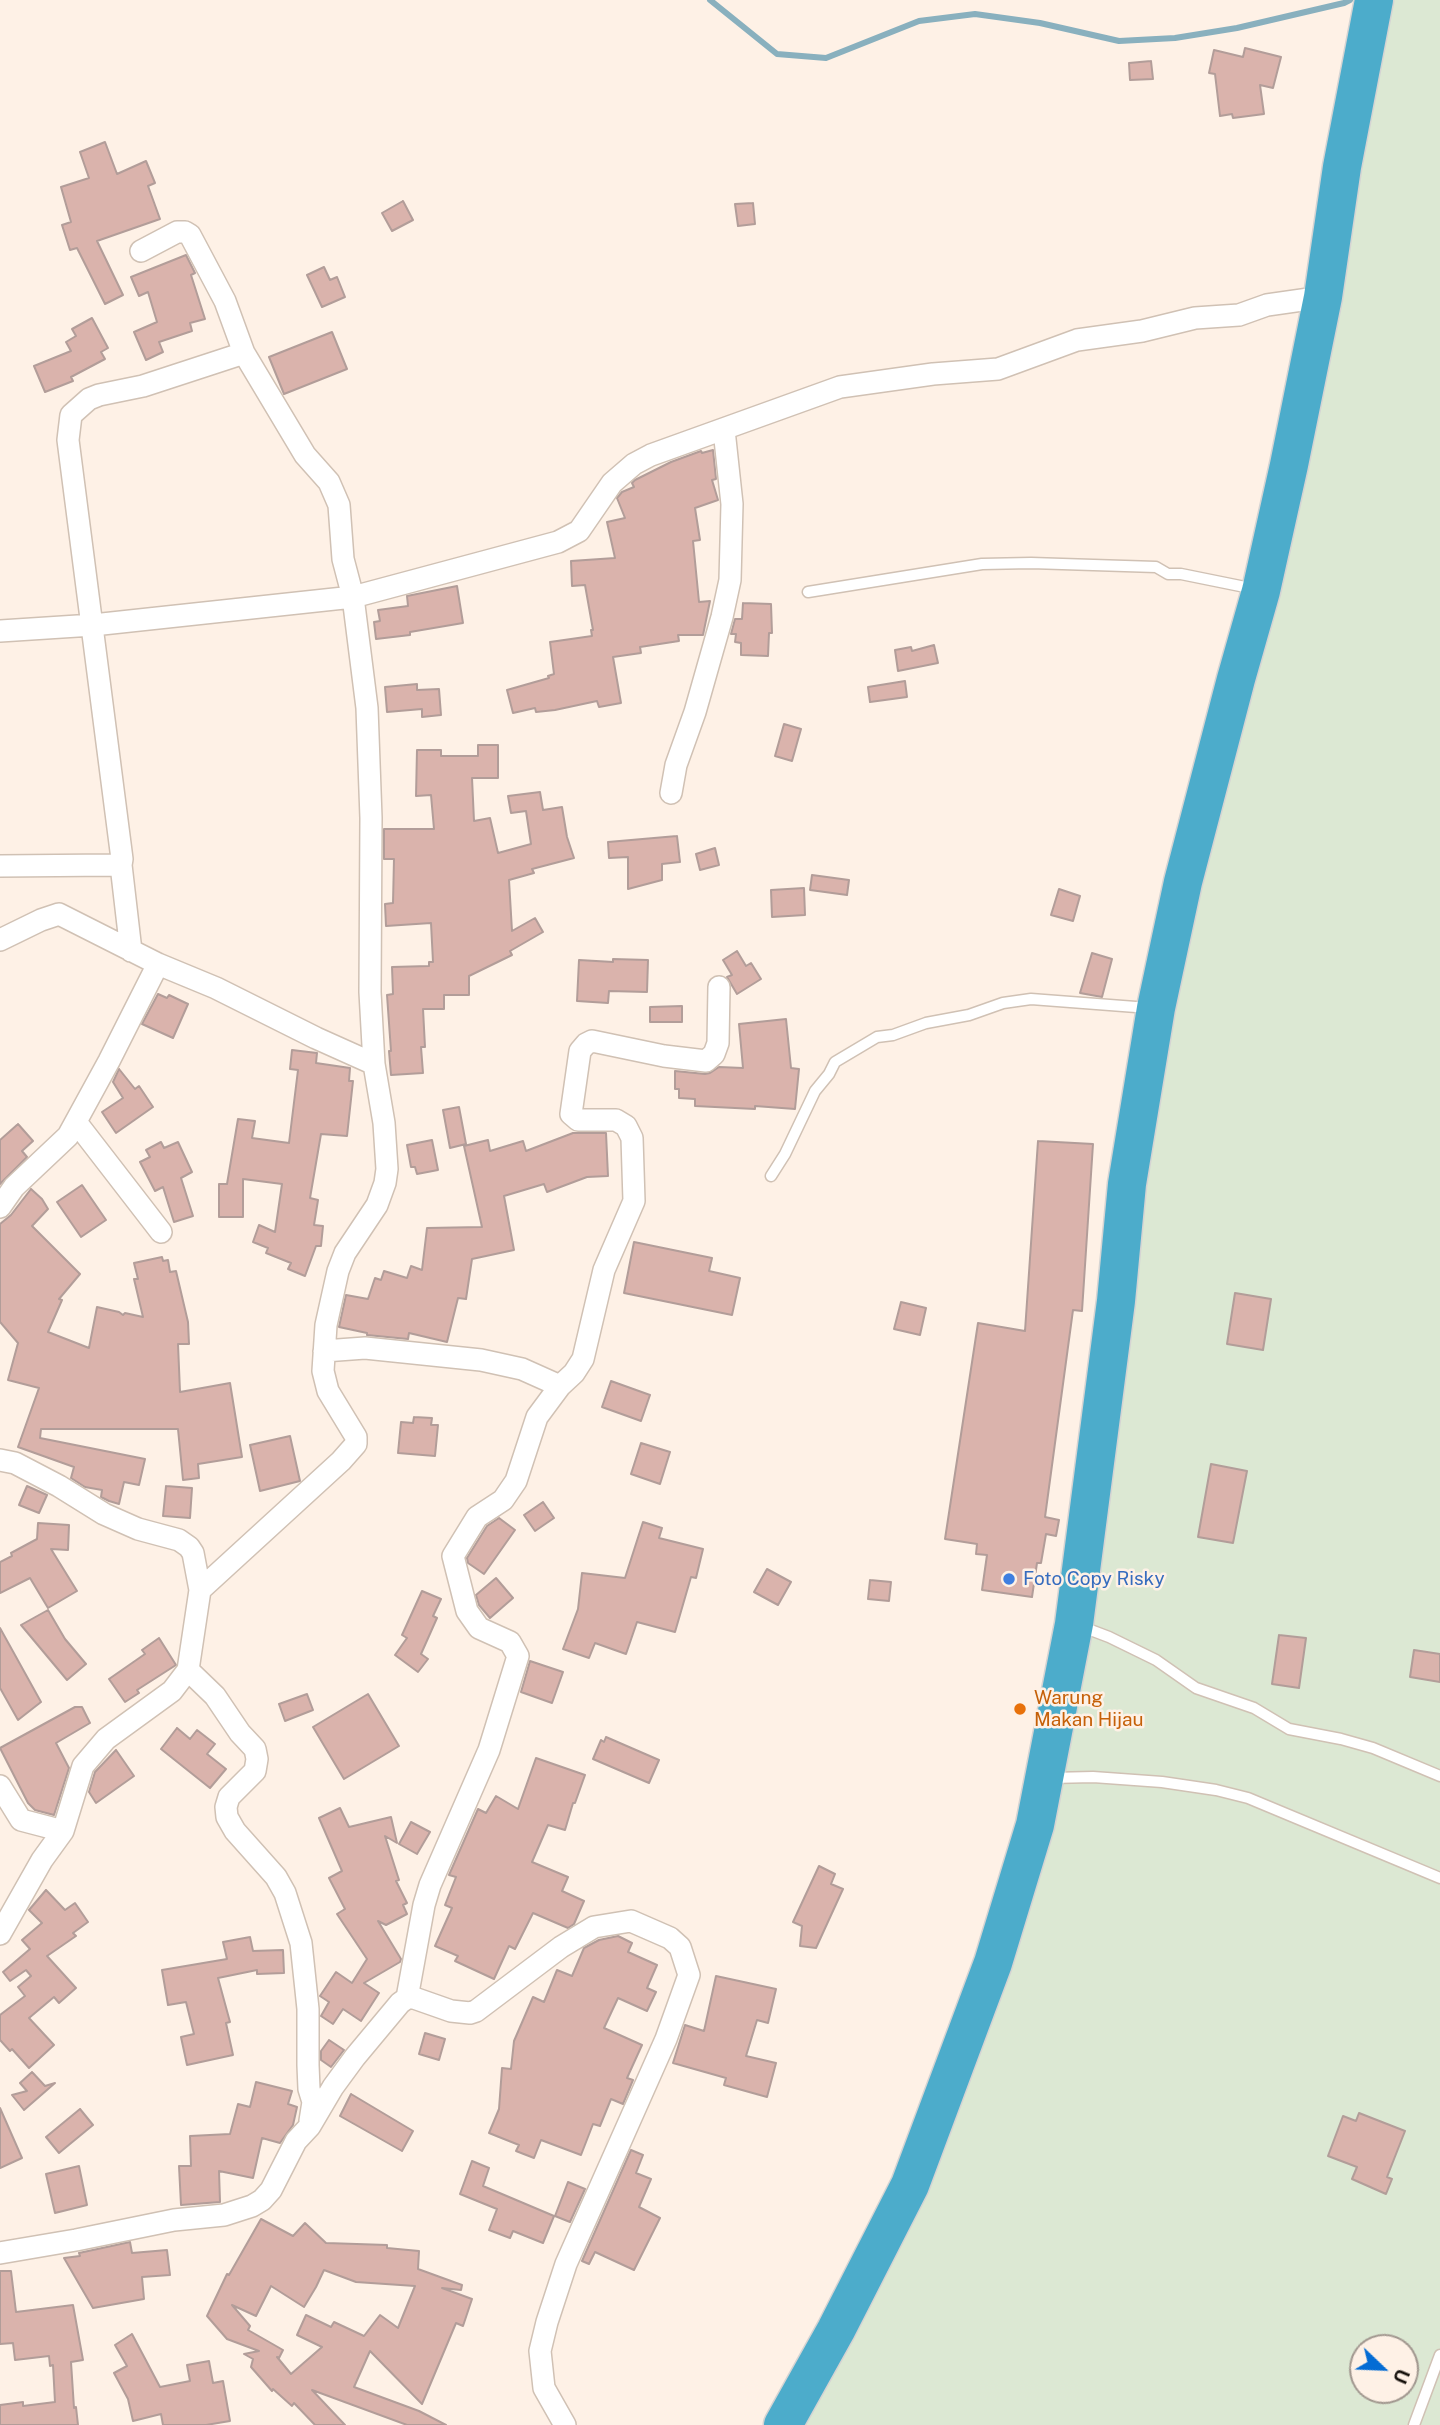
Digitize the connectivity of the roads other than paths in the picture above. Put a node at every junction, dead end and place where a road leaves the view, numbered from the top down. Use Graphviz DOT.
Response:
graph roads {
  1 [pos="1374,1"];
  2 [pos="141,251"];
  3 [pos="1323,297"];
  4 [pos="244,353"];
  5 [pos="724,430"];
  6 [pos="1261,591"];
  7 [pos="808,592"];
  8 [pos="354,597"];
  9 [pos="93,625"];
  10 [pos="0,631"];
  11 [pos="671,793"];
  12 [pos="121,865"];
  13 [pos="0,866"];
  14 [pos="0,940"];
  15 [pos="131,951"];
  16 [pos="158,964"];
  17 [pos="719,987"];
  18 [pos="1156,1008"];
  19 [pos="374,1064"];
  20 [pos="76,1122"];
  21 [pos="771,1176"];
  22 [pos="0,1207"];
  23 [pos="161,1232"];
  24 [pos="324,1352"];
  25 [pos="559,1387"];
  26 [pos="0,1460"];
  27 [pos="200,1590"];
  28 [pos="1074,1624"];
  29 [pos="188,1670"];
  30 [pos="1440,1776"];
  31 [pos="1045,1778"];
  32 [pos="0,1786"];
  33 [pos="63,1831"];
  34 [pos="1440,1878"];
  35 [pos="0,1934"];
  36 [pos="407,1998"];
  37 [pos="310,2126"];
  38 [pos="0,2253"];
  39 [pos="1440,2355"];
  40 [pos="565,2425"];
  41 [pos="783,2425"];
  42 [pos="1414,2425"];
  1 -- 3 [label="highway"];
  2 -- 4 [label="street"];
  3 -- 5 [label="street"];
  3 -- 6 [label="highway"];
  4 -- 8 [label="street"];
  4 -- 9 [label="street"];
  5 -- 8 [label="street"];
  5 -- 11 [label="street"];
  6 -- 7 [label="lane"];
  6 -- 18 [label="highway"];
  8 -- 9 [label="street"];
  8 -- 19 [label="street"];
  9 -- 10 [label="street"];
  9 -- 12 [label="street"];
  12 -- 13 [label="street"];
  12 -- 15 [label="street"];
  14 -- 15 [label="street"];
  15 -- 16 [label="street"];
  16 -- 19 [label="street"];
  16 -- 20 [label="street"];
  17 -- 25 [label="street"];
  18 -- 21 [label="lane"];
  18 -- 28 [label="highway"];
  19 -- 24 [label="street"];
  20 -- 22 [label="street"];
  20 -- 23 [label="street"];
  24 -- 25 [label="street"];
  24 -- 27 [label="street"];
  25 -- 36 [label="street"];
  26 -- 27 [label="street"];
  27 -- 29 [label="street"];
  28 -- 30 [label="lane"];
  28 -- 31 [label="highway"];
  29 -- 33 [label="street"];
  29 -- 37 [label="street"];
  31 -- 34 [label="lane"];
  31 -- 41 [label="highway"];
  32 -- 33 [label="street"];
  33 -- 35 [label="street"];
  36 -- 37 [label="street"];
  36 -- 40 [label="street"];
  37 -- 38 [label="street"];
  39 -- 42 [label="lane"];
}
